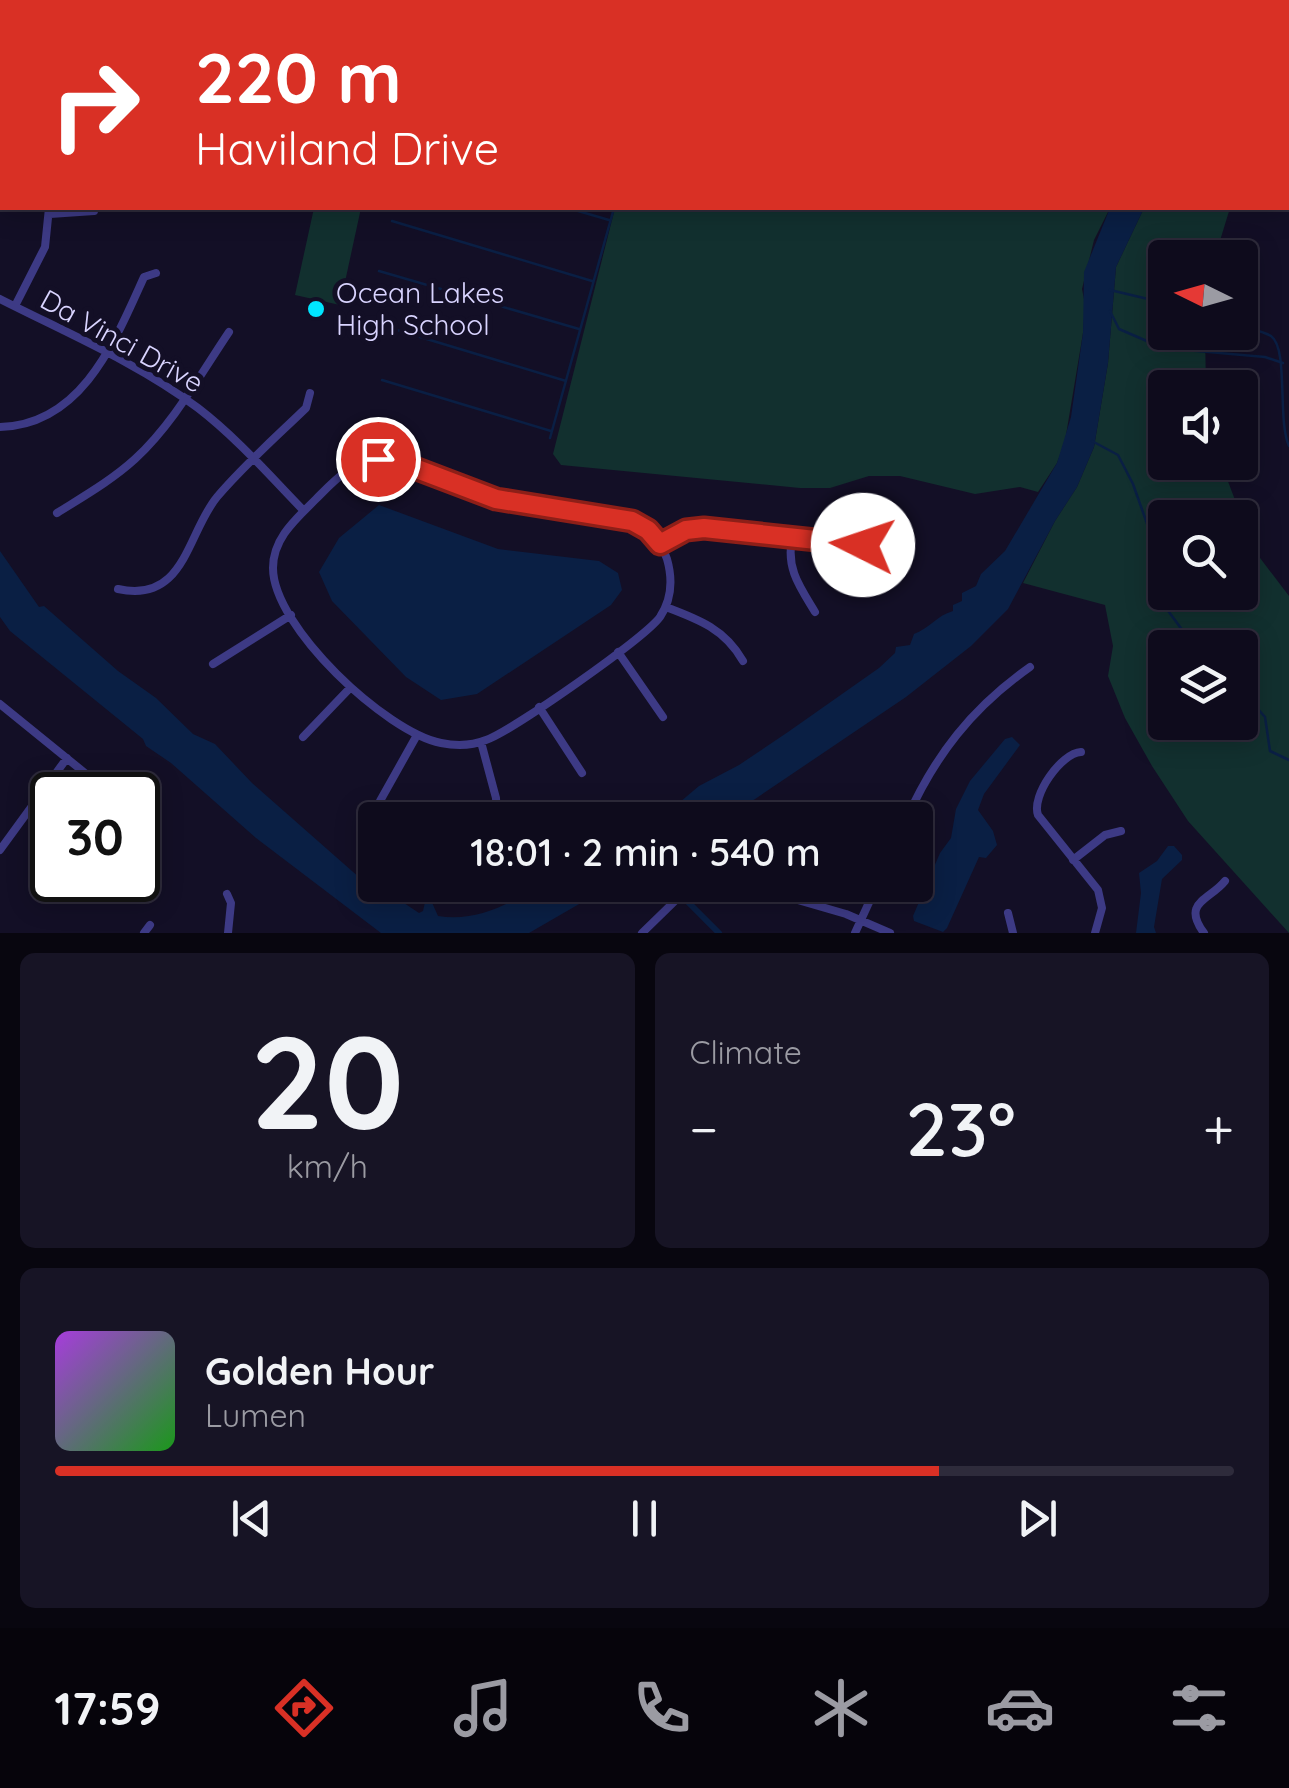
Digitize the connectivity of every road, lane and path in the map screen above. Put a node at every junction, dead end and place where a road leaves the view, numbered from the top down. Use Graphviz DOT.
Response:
graph roads {
  1 [pos="50,211"];
  2 [pos="94,211"];
  3 [pos="156,273"];
  4 [pos="0,299"];
  5 [pos="14,306"];
  6 [pos="229,332"];
  7 [pos="106,352"];
  8 [pos="310,393"];
  9 [pos="184,398"];
  10 [pos="0,427"];
  11 [pos="254,459"];
  12 [pos="304,511"];
  13 [pos="57,513"];
  14 [pos="792,539"];
  15 [pos="867,541"];
  16 [pos="660,544"];
  17 [pos="118,588"];
  18 [pos="666,607"];
  19 [pos="815,612"];
  20 [pos="291,615"];
  21 [pos="618,652"];
  22 [pos="743,661"];
  23 [pos="213,664"];
  24 [pos="1030,667"];
  25 [pos="350,688"];
  26 [pos="0,704"];
  27 [pos="538,707"];
  28 [pos="662,717"];
  29 [pos="417,735"];
  30 [pos="303,737"];
  31 [pos="481,742"];
  32 [pos="1081,752"];
  33 [pos="67,758"];
  34 [pos="84,772"];
  35 [pos="582,772"];
  36 [pos="380,801"];
  37 [pos="496,802"];
  38 [pos="914,802"];
  39 [pos="1120,830"];
  40 [pos="0,850"];
  41 [pos="1073,860"];
  42 [pos="1226,881"];
  43 [pos="226,894"];
  44 [pos="676,902"];
  45 [pos="807,902"];
  46 [pos="869,902"];
  47 [pos="1008,912"];
  48 [pos="861,920"];
  49 [pos="649,931"];
  50 [pos="228,933"];
  51 [pos="855,933"];
  52 [pos="890,933"];
  53 [pos="1013,933"];
  54 [pos="1095,933"];
  55 [pos="1204,933"];
  1 -- 2 [label="street"];
  1 -- 5 [label="street"];
  3 -- 7 [label="street"];
  4 -- 5 [label="street, Da Vinci Drive"];
  5 -- 7 [label="street, Da Vinci Drive"];
  6 -- 9 [label="street"];
  7 -- 9 [label="street, Da Vinci Drive"];
  7 -- 10 [label="street"];
  8 -- 11 [label="street"];
  9 -- 11 [label="street, Da Vinci Drive"];
  9 -- 13 [label="street"];
  11 -- 12 [label="street, Da Vinci Drive"];
  11 -- 17 [label="street"];
  12 -- 16 [label="street"];
  12 -- 20 [label="street"];
  14 -- 15 [label="street"];
  14 -- 16 [label="street"];
  14 -- 19 [label="street"];
  16 -- 18 [label="street"];
  18 -- 21 [label="street"];
  18 -- 22 [label="street"];
  20 -- 23 [label="street"];
  20 -- 25 [label="street"];
  21 -- 27 [label="street"];
  21 -- 28 [label="street"];
  24 -- 38 [label="street"];
  25 -- 29 [label="street"];
  25 -- 30 [label="street"];
  26 -- 33 [label="street"];
  27 -- 31 [label="street"];
  27 -- 35 [label="street"];
  29 -- 31 [label="street"];
  29 -- 36 [label="street"];
  31 -- 37 [label="street"];
  32 -- 41 [label="street"];
  33 -- 34 [label="street"];
  33 -- 40 [label="street"];
  39 -- 41 [label="street"];
  41 -- 54 [label="street"];
  42 -- 55 [label="street"];
  43 -- 50 [label="street"];
  44 -- 49 [label="street"];
  45 -- 48 [label="street"];
  46 -- 48 [label="street"];
  47 -- 53 [label="street"];
  48 -- 51 [label="street"];
  48 -- 52 [label="street"];
}
